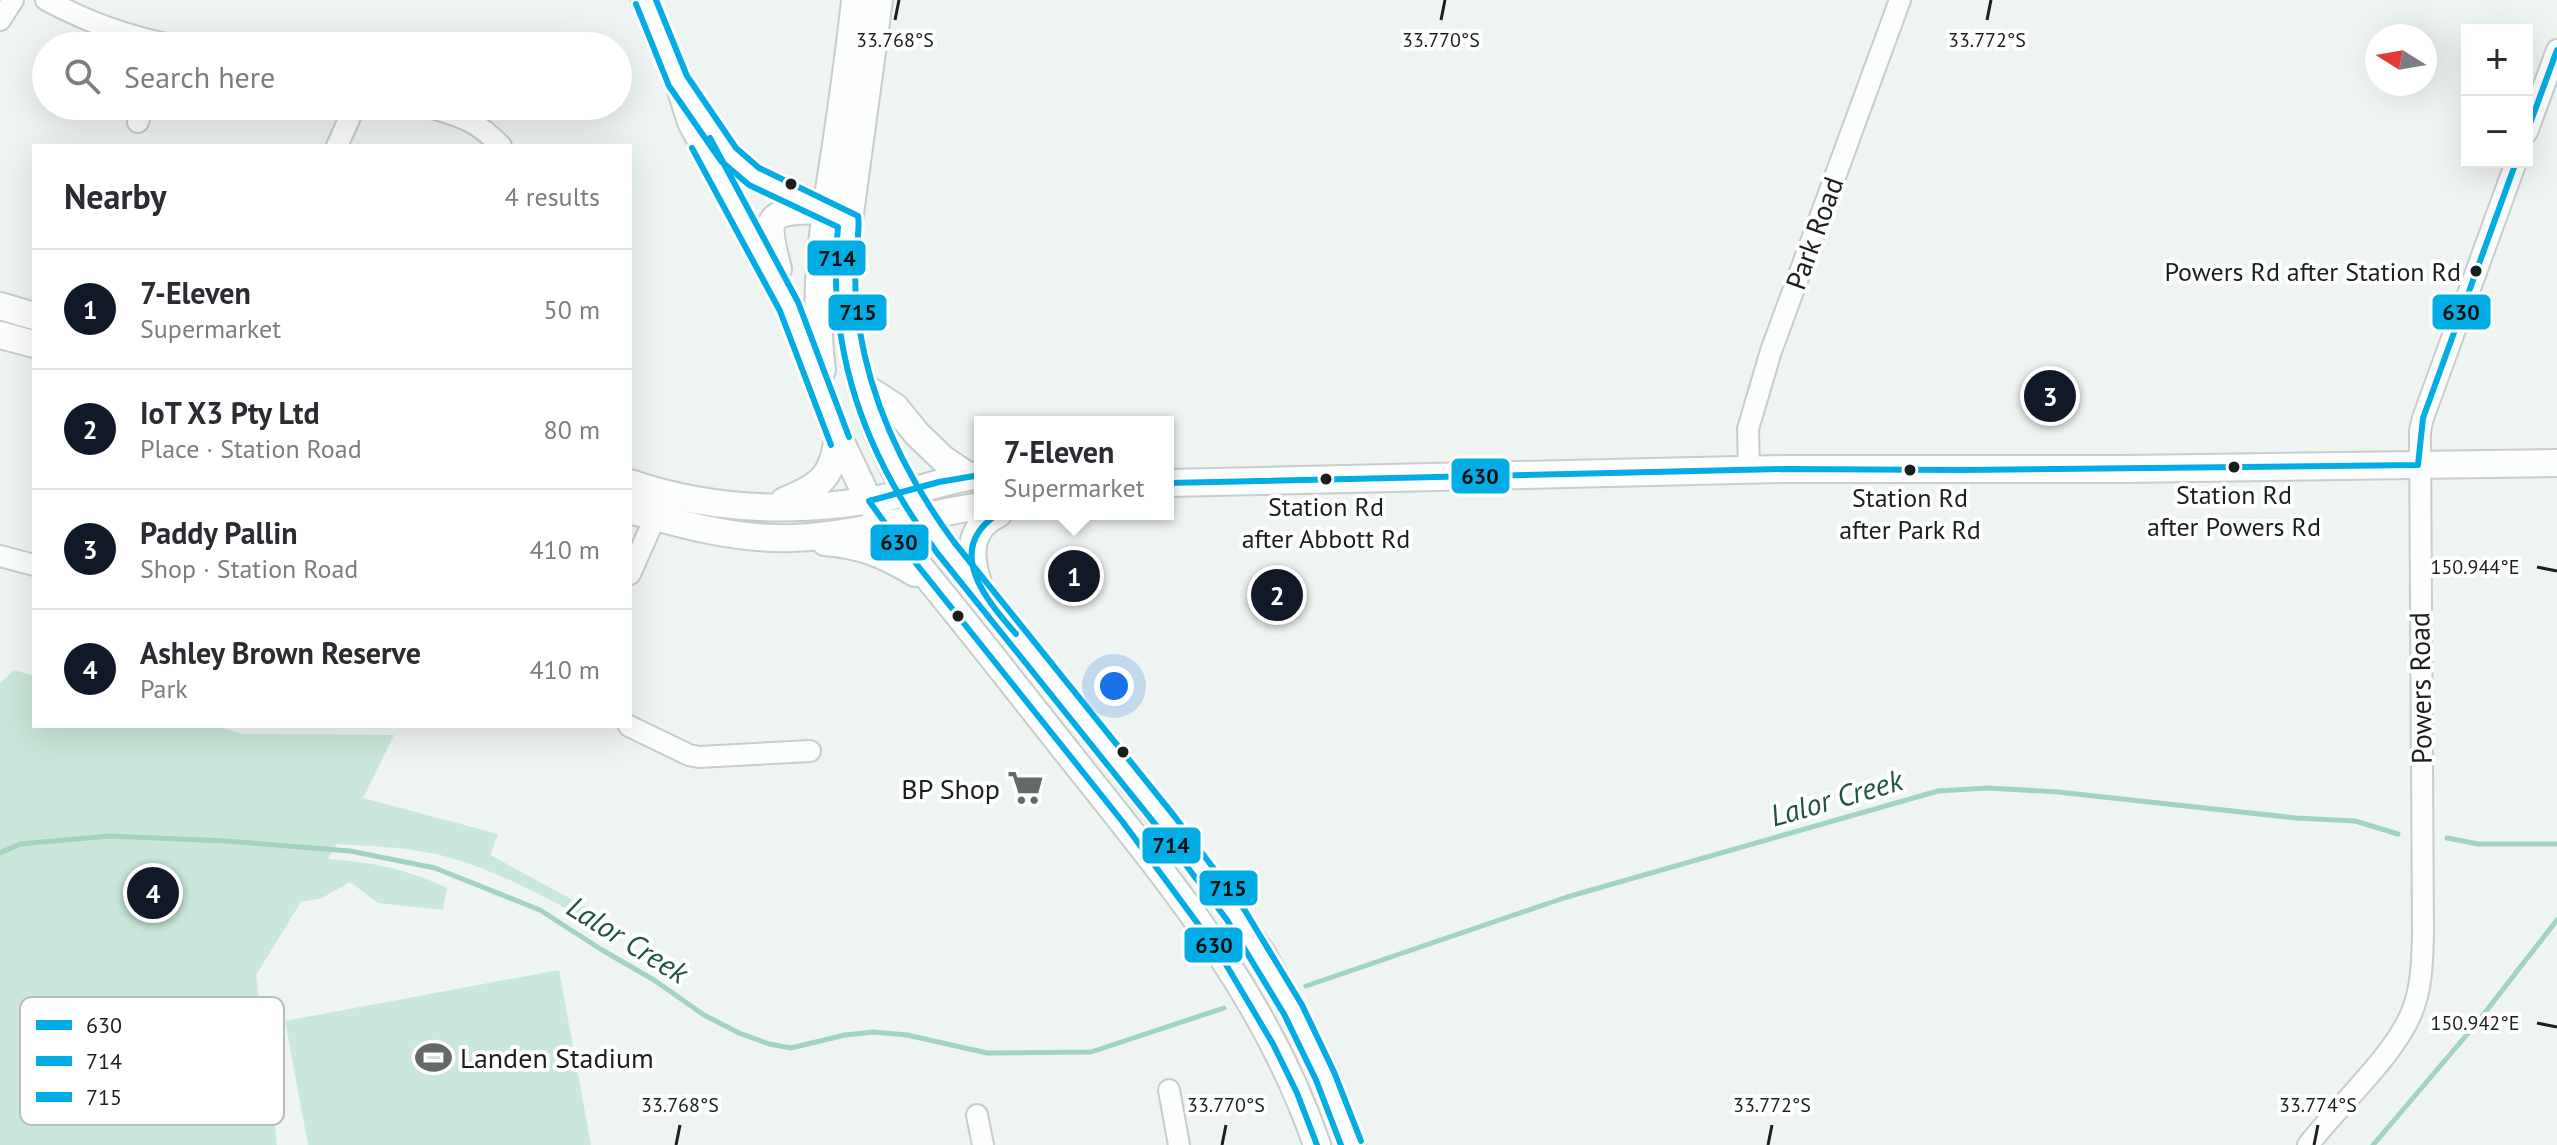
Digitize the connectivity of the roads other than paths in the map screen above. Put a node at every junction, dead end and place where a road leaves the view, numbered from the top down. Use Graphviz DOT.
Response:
graph roads {
  1 [pos="13,0"];
  2 [pos="46,0"];
  3 [pos="645,0"];
  4 [pos="855,0"];
  5 [pos="879,0"];
  6 [pos="1900,0"];
  7 [pos="0,20"];
  8 [pos="123,32"];
  9 [pos="2557,50"];
  10 [pos="678,81"];
  11 [pos="2533,116"];
  12 [pos="349,120"];
  13 [pos="470,120"];
  14 [pos="338,144"];
  15 [pos="499,144"];
  16 [pos="2514,168"];
  17 [pos="837,216"];
  18 [pos="0,306"];
  19 [pos="789,307"];
  20 [pos="32,315"];
  21 [pos="0,335"];
  22 [pos="32,343"];
  23 [pos="861,385"];
  24 [pos="826,405"];
  25 [pos="838,436"];
  26 [pos="2557,463"];
  27 [pos="2418,465"];
  28 [pos="1749,470"];
  29 [pos="974,476"];
  30 [pos="1174,483"];
  31 [pos="632,484"];
  32 [pos="907,491"];
  33 [pos="869,501"];
  34 [pos="661,506"];
  35 [pos="770,507"];
  36 [pos="974,507"];
  37 [pos="632,510"];
  38 [pos="924,517"];
  39 [pos="990,520"];
  40 [pos="885,524"];
  41 [pos="793,538"];
  42 [pos="0,556"];
  43 [pos="32,564"];
  44 [pos="632,570"];
  45 [pos="935,586"];
  46 [pos="979,588"];
  47 [pos="632,727"];
  48 [pos="810,751"];
  49 [pos="1169,1090"];
  50 [pos="977,1115"];
  51 [pos="983,1145"];
  52 [pos="1179,1145"];
  53 [pos="1317,1145"];
  54 [pos="1352,1145"];
  55 [pos="2308,1145"];
  1 -- 7 [label="street"];
  2 -- 8 [label="street"];
  3 -- 10 [label="main road"];
  4 -- 17 [label="main road"];
  5 -- 17 [label="main road"];
  6 -- 28 [label="street, Park Road"];
  9 -- 11 [label="street"];
  10 -- 17 [label="main road"];
  10 -- 19 [label="main road"];
  12 -- 14 [label="street"];
  13 -- 15 [label="street"];
  16 -- 27 [label="street, Powers Road"];
  17 -- 19 [label="main road"];
  17 -- 23 [label="main road"];
  17 -- 24 [label="main road"];
  18 -- 20 [label="main road"];
  19 -- 24 [label="main road"];
  21 -- 22 [label="main road"];
  23 -- 29 [label="main road"];
  23 -- 32 [label="main road"];
  24 -- 25 [label="main road"];
  25 -- 33 [label="main road"];
  25 -- 35 [label="main road"];
  26 -- 27 [label="main road"];
  27 -- 28 [label="main road"];
  27 -- 55 [label="street, Powers Road"];
  28 -- 30 [label="main road"];
  29 -- 32 [label="main road"];
  31 -- 34 [label="main road"];
  32 -- 33 [label="main road"];
  32 -- 38 [label="main road"];
  33 -- 35 [label="main road"];
  33 -- 40 [label="main road"];
  34 -- 35 [label="main road"];
  34 -- 37 [label="main road"];
  34 -- 41 [label="main road"];
  34 -- 44 [label="street"];
  36 -- 38 [label="main road"];
  38 -- 40 [label="main road"];
  38 -- 46 [label="main road"];
  39 -- 46 [label="main road"];
  40 -- 41 [label="main road"];
  40 -- 45 [label="main road"];
  41 -- 45 [label="main road"];
  42 -- 43 [label="street"];
  45 -- 53 [label="main road"];
  46 -- 54 [label="main road"];
  47 -- 48 [label="street"];
  49 -- 52 [label="street"];
  50 -- 51 [label="street"];
}
